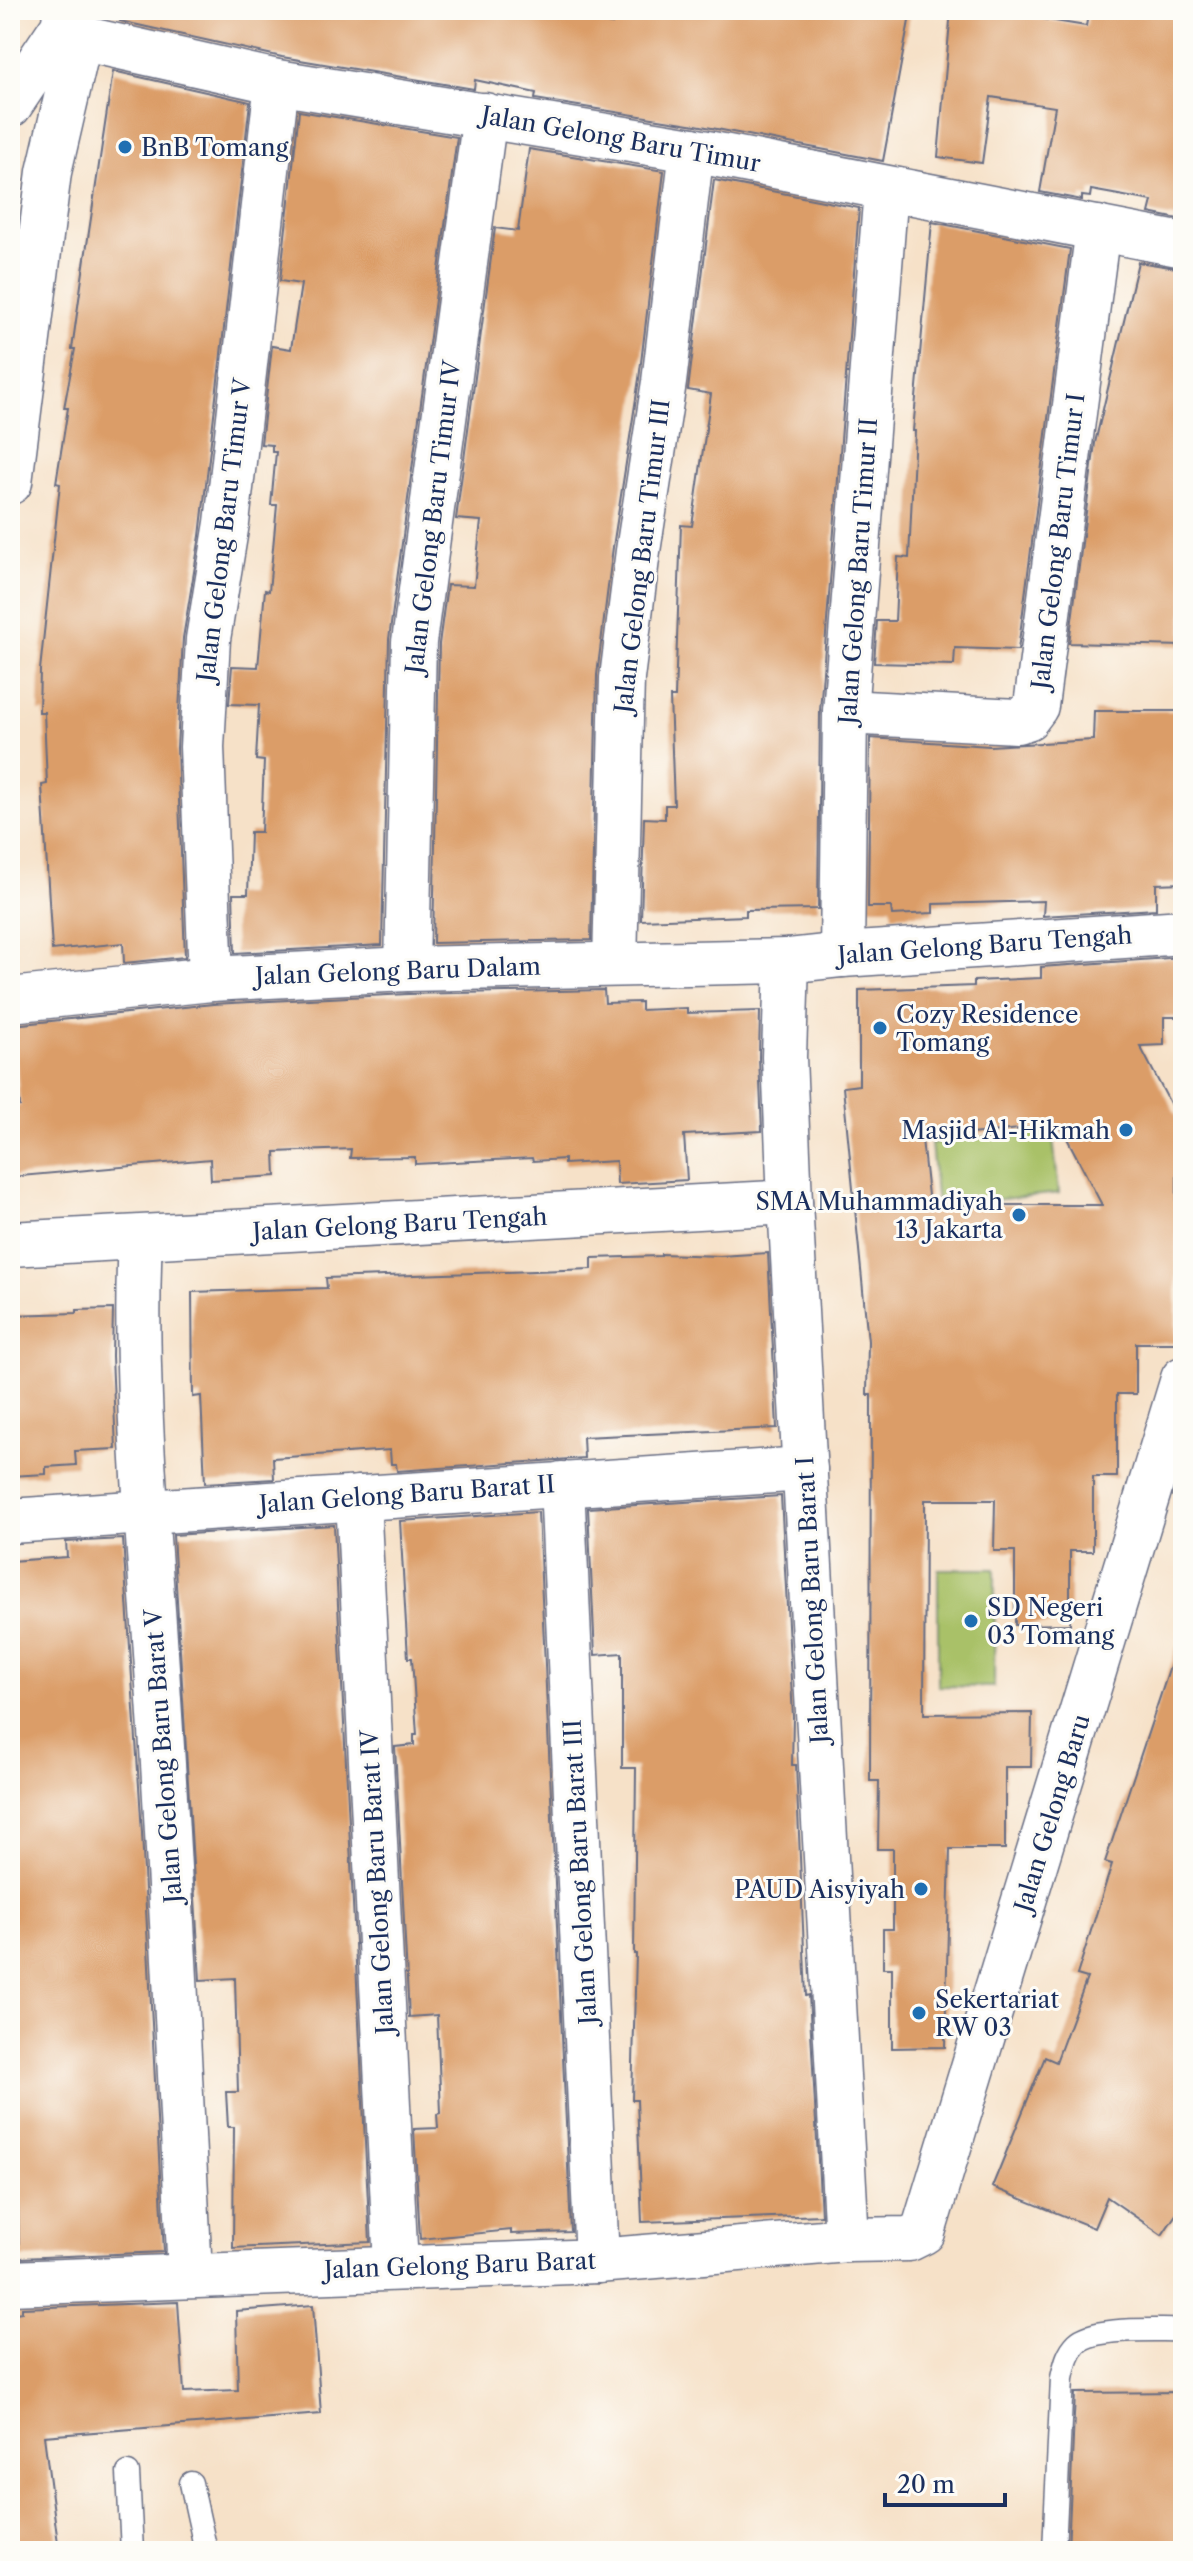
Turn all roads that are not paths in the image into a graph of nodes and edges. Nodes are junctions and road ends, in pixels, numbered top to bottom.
1 (70, 25) edge
2 (277, 82) junction
3 (10, 105) edge
4 (485, 115) junction
5 (692, 150) junction
6 (886, 189) junction
7 (1098, 228) junction
8 (1183, 245) edge
9 (10, 482) edge
10 (845, 712) junction
11 (1183, 932) edge
12 (842, 955) junction
13 (787, 961) junction
14 (615, 964) junction
15 (407, 969) junction
16 (211, 979) junction
17 (10, 1000) edge
18 (790, 1202) junction
19 (140, 1238) junction
20 (10, 1244) edge
21 (1183, 1379) edge
22 (805, 1469) junction
23 (562, 1484) junction
24 (358, 1498) junction
25 (147, 1510) junction
26 (10, 1521) edge
27 (909, 2239) joint
28 (847, 2240) junction
29 (597, 2261) junction
30 (396, 2267) junction
31 (190, 2274) junction
32 (10, 2283) edge
33 (1183, 2330) edge
34 (128, 2473) dead end
35 (191, 2483) dead end
36 (132, 2551) edge
37 (206, 2551) edge
38 (1054, 2551) edge

1 - 2 street, Jalan Gelong Baru Timur
1 - 3 street
1 - 9 street
2 - 4 street, Jalan Gelong Baru Timur
2 - 16 street, Jalan Gelong Baru Timur V
4 - 5 street, Jalan Gelong Baru Timur
4 - 15 street, Jalan Gelong Baru Timur IV
5 - 6 street, Jalan Gelong Baru Timur
5 - 14 street, Jalan Gelong Baru Timur III
6 - 7 street, Jalan Gelong Baru Timur
6 - 10 street, Jalan Gelong Baru Timur II
7 - 8 street, Jalan Gelong Baru Timur
7 - 10 street, Jalan Gelong Baru Timur I
10 - 12 street, Jalan Gelong Baru Timur II
11 - 12 street, Jalan Gelong Baru Tengah
12 - 13 street, Jalan Gelong Baru Tengah
13 - 14 street, Jalan Gelong Baru Dalam
13 - 18 street, Jalan Gelong Baru Barat I
14 - 15 street, Jalan Gelong Baru Dalam
15 - 16 street, Jalan Gelong Baru Dalam
16 - 17 street, Jalan Gelong Baru Dalam
18 - 19 street, Jalan Gelong Baru Tengah
18 - 22 street, Jalan Gelong Baru Barat I
19 - 20 street, Jalan Gelong Baru Tengah
19 - 25 street, Jalan Gelong Baru Barat V
21 - 27 street, Jalan Gelong Baru
22 - 23 street, Jalan Gelong Baru Barat II
22 - 28 street, Jalan Gelong Baru Barat I
23 - 24 street, Jalan Gelong Baru Barat II
23 - 29 street, Jalan Gelong Baru Barat III
24 - 25 street, Jalan Gelong Baru Barat II
24 - 30 street, Jalan Gelong Baru Barat IV
25 - 26 street, Jalan Gelong Baru Barat II
25 - 31 street, Jalan Gelong Baru Barat V
27 - 28 street, Jalan Gelong Baru Barat
28 - 29 street, Jalan Gelong Baru Barat
29 - 30 street, Jalan Gelong Baru Barat
30 - 31 street, Jalan Gelong Baru Barat
31 - 32 street, Jalan Gelong Baru Barat
33 - 38 lane
34 - 36 lane
35 - 37 lane

